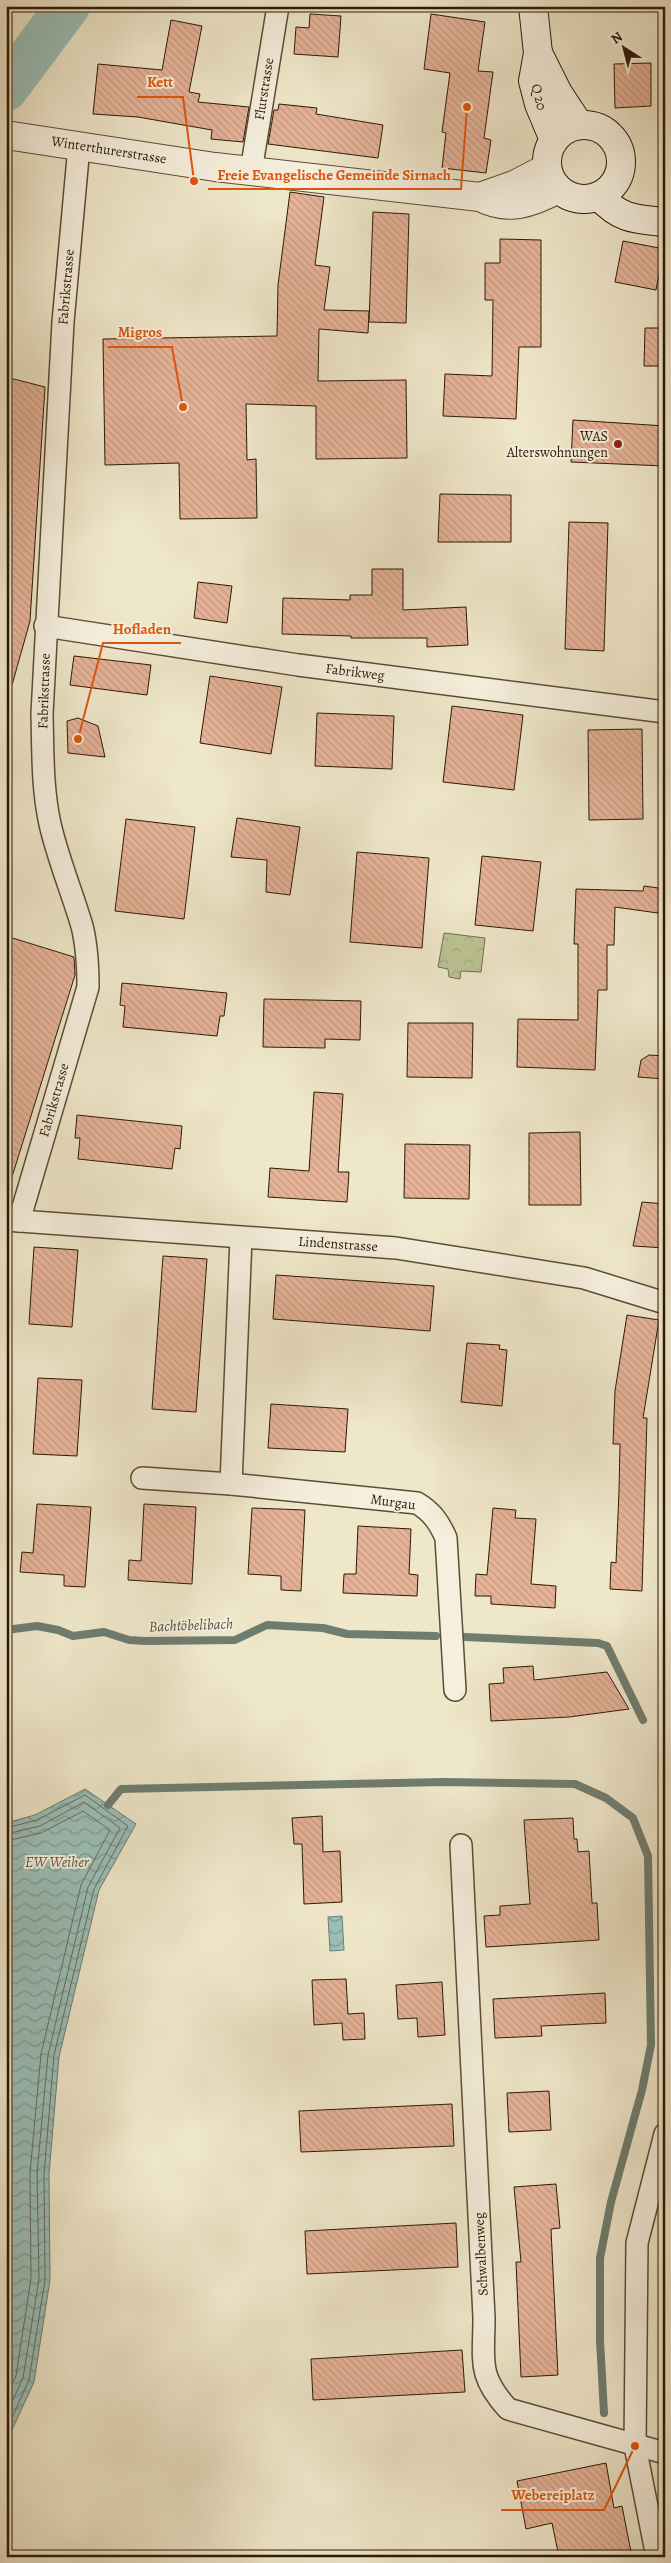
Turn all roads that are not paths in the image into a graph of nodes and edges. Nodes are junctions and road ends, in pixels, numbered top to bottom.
1 (278, 6) edge
2 (534, 6) edge
3 (538, 53) junction
4 (579, 125) junction
5 (12, 135) edge
6 (554, 140) junction
7 (79, 146) junction
8 (250, 171) junction
9 (553, 179) junction
10 (608, 188) junction
11 (664, 222) edge
12 (45, 626) junction
13 (665, 712) edge
14 (12, 1221) edge
15 (241, 1238) junction
16 (665, 1303) edge
17 (142, 1478) dead end
18 (231, 1484) junction
19 (454, 1690) dead end
20 (461, 1845) dead end
21 (665, 2134) edge
22 (635, 2446) junction
23 (665, 2453) edge
24 (657, 2557) edge

1 - 8 street, Flurstrasse
2 - 3 street, Q 20
3 - 4 street, Q 20
3 - 6 street, Q 20
4 - 6 street
4 - 10 street
5 - 7 street, Winterthurerstrasse
6 - 9 street
7 - 8 street, Winterthurerstrasse
7 - 12 street, Fabrikstrasse
8 - 9 street, Winterthurerstrasse
9 - 10 street
10 - 11 street
12 - 13 street, Fabrikweg
12 - 14 street, Fabrikstrasse
14 - 15 street, Lindenstrasse
15 - 16 street, Lindenstrasse
15 - 18 street
17 - 18 street, Murgau
18 - 19 street, Murgau
20 - 22 street, Schwalbenweg
21 - 22 street
22 - 23 street, Schwalbenweg
22 - 24 street

